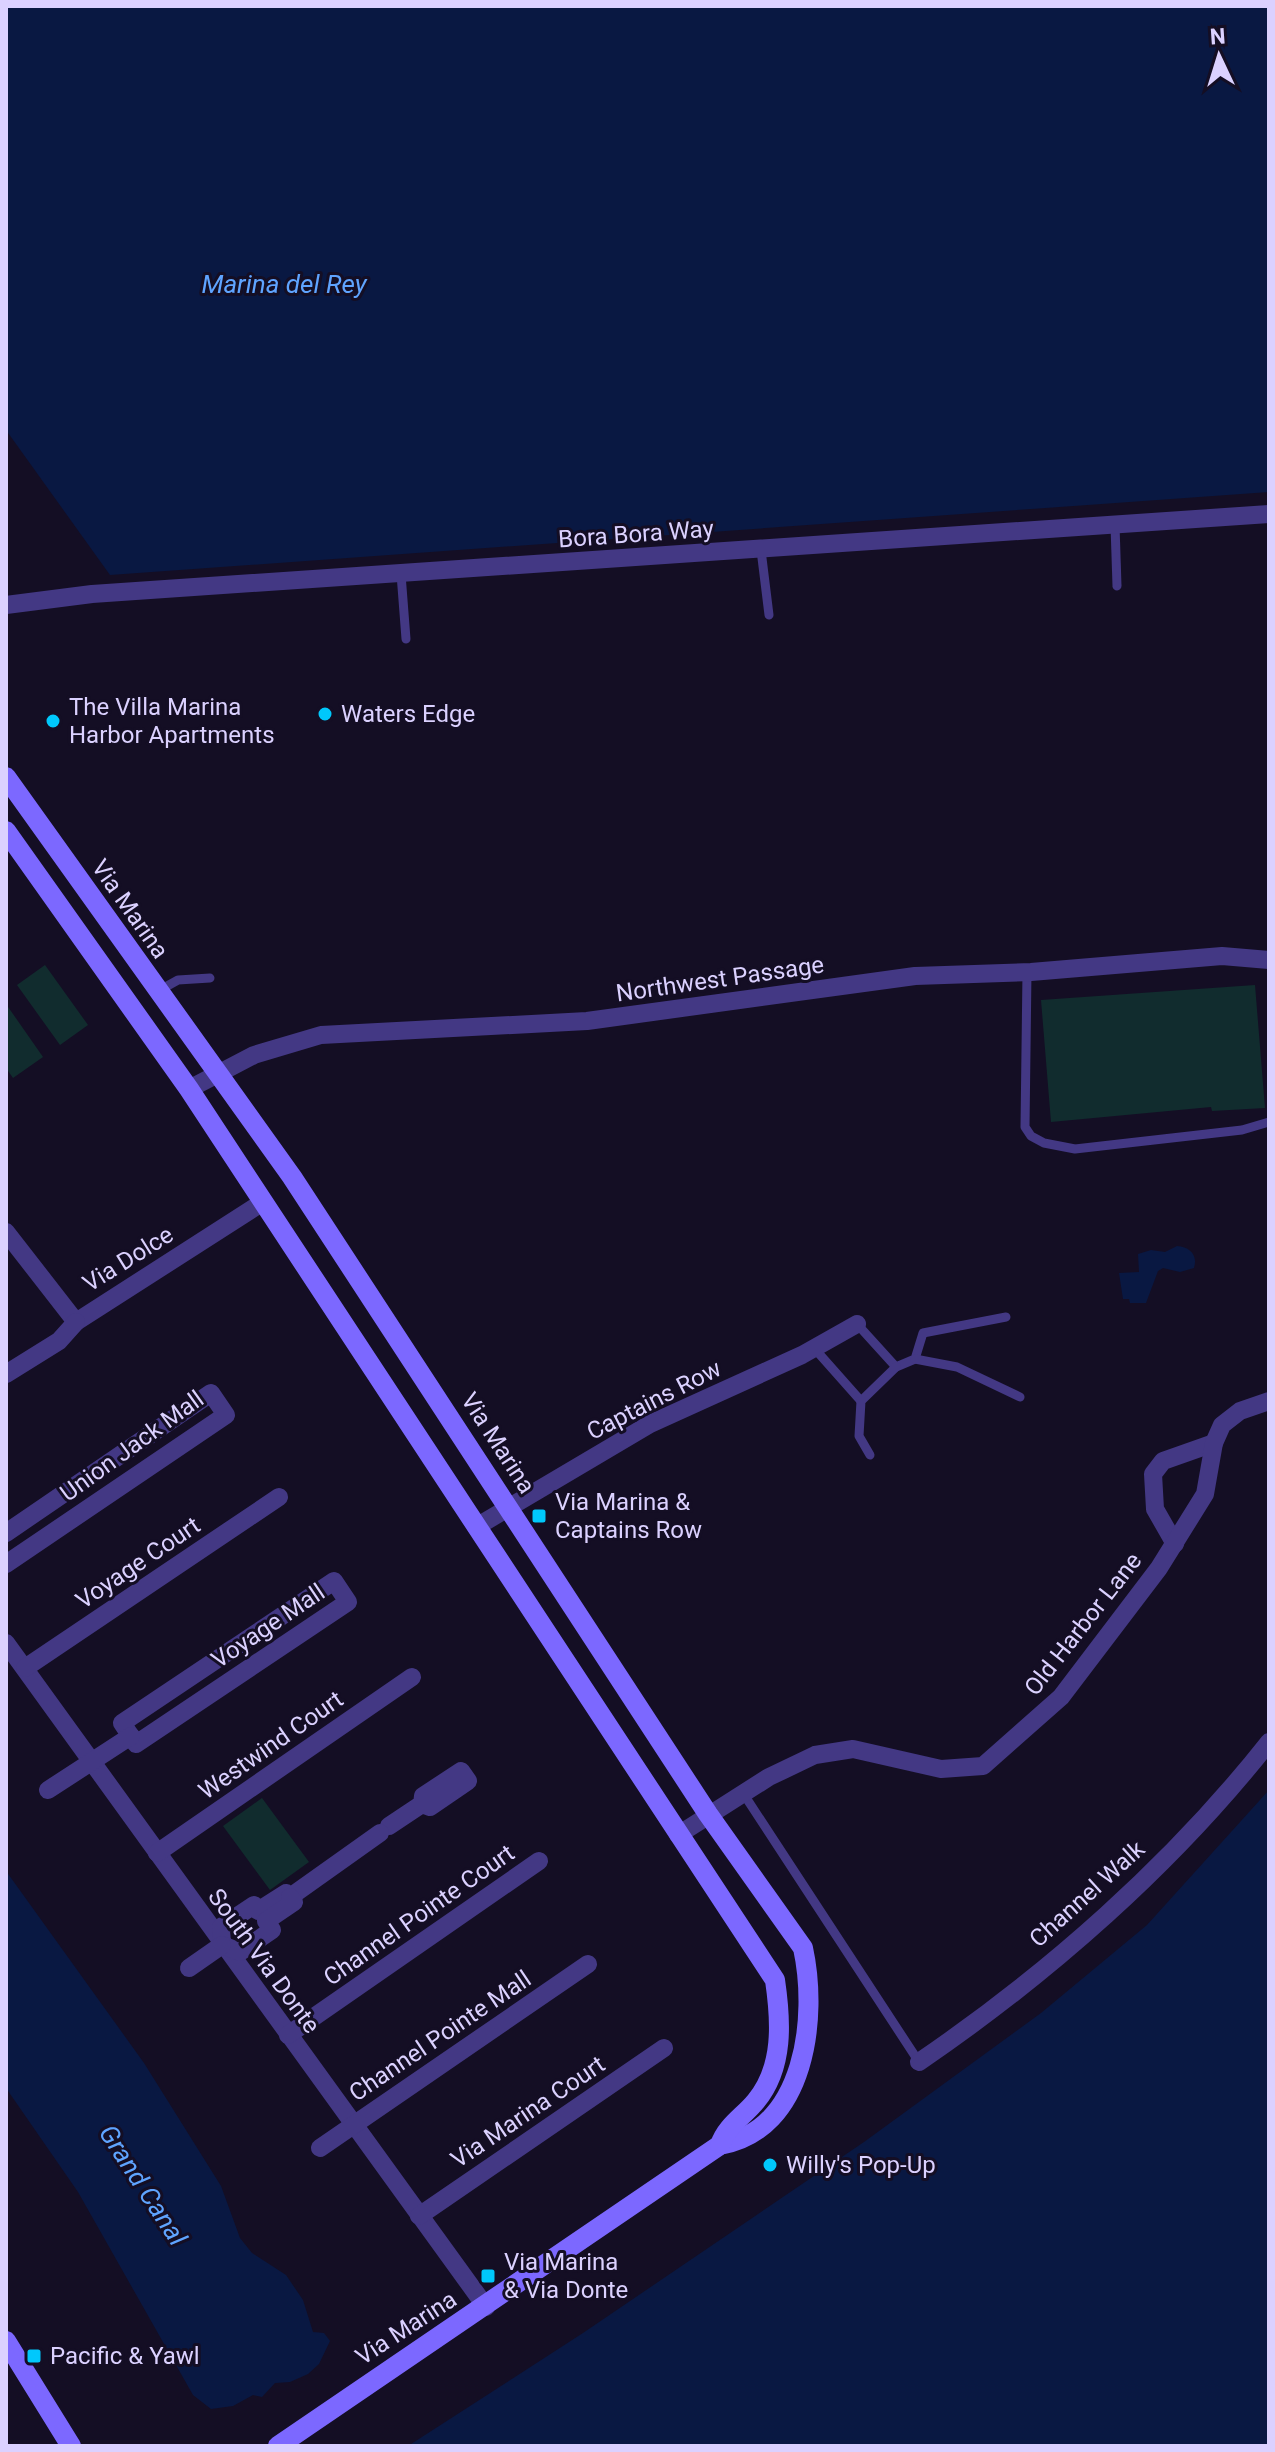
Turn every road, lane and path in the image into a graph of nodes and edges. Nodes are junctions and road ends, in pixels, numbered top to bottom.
1 (1269, 514) edge
2 (1115, 525) junction
3 (761, 550) junction
4 (401, 574) junction
5 (1117, 586) dead end
6 (6, 605) edge
7 (769, 615) dead end
8 (406, 639) dead end
9 (6, 777) edge
10 (6, 831) edge
11 (1269, 960) edge
12 (1027, 972) junction
13 (210, 978) dead end
14 (157, 992) junction
15 (216, 1075) junction
16 (189, 1089) junction
17 (1269, 1122) edge
18 (263, 1202) junction
19 (9, 1241) edge
20 (1006, 1317) dead end
21 (76, 1322) junction
22 (857, 1324) joint
23 (814, 1348) junction
24 (915, 1359) junction
25 (896, 1367) junction
26 (6, 1374) edge
27 (1020, 1397) dead end
28 (861, 1401) junction
29 (1269, 1401) edge
30 (1214, 1443) junction
31 (870, 1455) dead end
32 (279, 1497) dead end
33 (509, 1507) junction
34 (476, 1527) junction
35 (6, 1533) edge
36 (1175, 1544) junction
37 (6, 1564) edge
38 (6, 1643) edge
39 (25, 1668) junction
40 (412, 1677) dead end
41 (131, 1736) junction
42 (1269, 1742) edge
43 (92, 1762) junction
44 (48, 1790) dead end
45 (743, 1793) junction
46 (422, 1804) dead end
47 (708, 1814) junction
48 (678, 1835) junction
49 (157, 1853) junction
50 (539, 1861) dead end
51 (290, 1897) junction
52 (222, 1945) junction
53 (588, 1964) dead end
54 (189, 1968) dead end
55 (288, 2035) junction
56 (664, 2048) dead end
57 (919, 2062) joint
58 (352, 2126) junction
59 (720, 2145) junction
60 (320, 2148) dead end
61 (419, 2216) junction
62 (486, 2307) junction
63 (6, 2341) edge
64 (71, 2446) edge
65 (278, 2446) edge

1 - 2 street, Bora Bora Way
2 - 3 street, Bora Bora Way
2 - 5 lane
3 - 4 street, Bora Bora Way
3 - 7 lane
4 - 6 street, Bora Bora Way
4 - 8 lane
9 - 14 street, Via Marina
10 - 16 street, Via Marina
11 - 12 street, Northwest Passage
12 - 15 street, Northwest Passage
12 - 17 lane
13 - 14 lane
14 - 15 street, Via Marina
15 - 16 street, Northwest Passage
15 - 33 street, Via Marina
16 - 18 street, Via Marina
18 - 21 street, Via Dolce
18 - 34 street, Via Marina
19 - 21 street, Via Dolce
20 - 24 lane
21 - 26 street
22 - 23 street, Captains Row
22 - 25 lane
23 - 28 lane
23 - 33 street, Captains Row
24 - 25 lane
24 - 27 lane
25 - 28 lane
28 - 31 lane
29 - 30 street, Old Harbor Lane
30 - 36 street, Old Harbor Lane
30 - 36 street, Old Harbor Lane
32 - 39 street, Voyage Court
33 - 34 street, Captains Row
33 - 47 street, Via Marina
34 - 48 street, Via Marina
35 - 37 street, Union Jack Mall
36 - 45 street, Old Harbor Lane
38 - 39 street, South Via Donte
39 - 43 street, South Via Donte
40 - 49 street, Westwind Court
41 - 41 street, Voyage Mall
41 - 43 street, Voyage Mall
42 - 57 street, Channel Walk
43 - 44 street, Voyage Mall
43 - 49 street, South Via Donte
45 - 47 street, Old Harbor Lane
45 - 57 lane
46 - 51 street
47 - 48 street, Old Harbor Lane
47 - 59 street, Via Marina
48 - 59 street, Via Marina
49 - 52 street, South Via Donte
50 - 55 street, Channel Pointe Court
51 - 52 street
51 - 52 street
52 - 54 street
52 - 55 street, South Via Donte
53 - 58 street, Channel Pointe Mall
55 - 58 street, South Via Donte
56 - 61 street, Via Marina Court
58 - 60 street, Channel Pointe Mall
58 - 61 street, South Via Donte
59 - 62 street, Via Marina
61 - 62 street, South Via Donte
62 - 65 street, Via Marina
63 - 64 street

